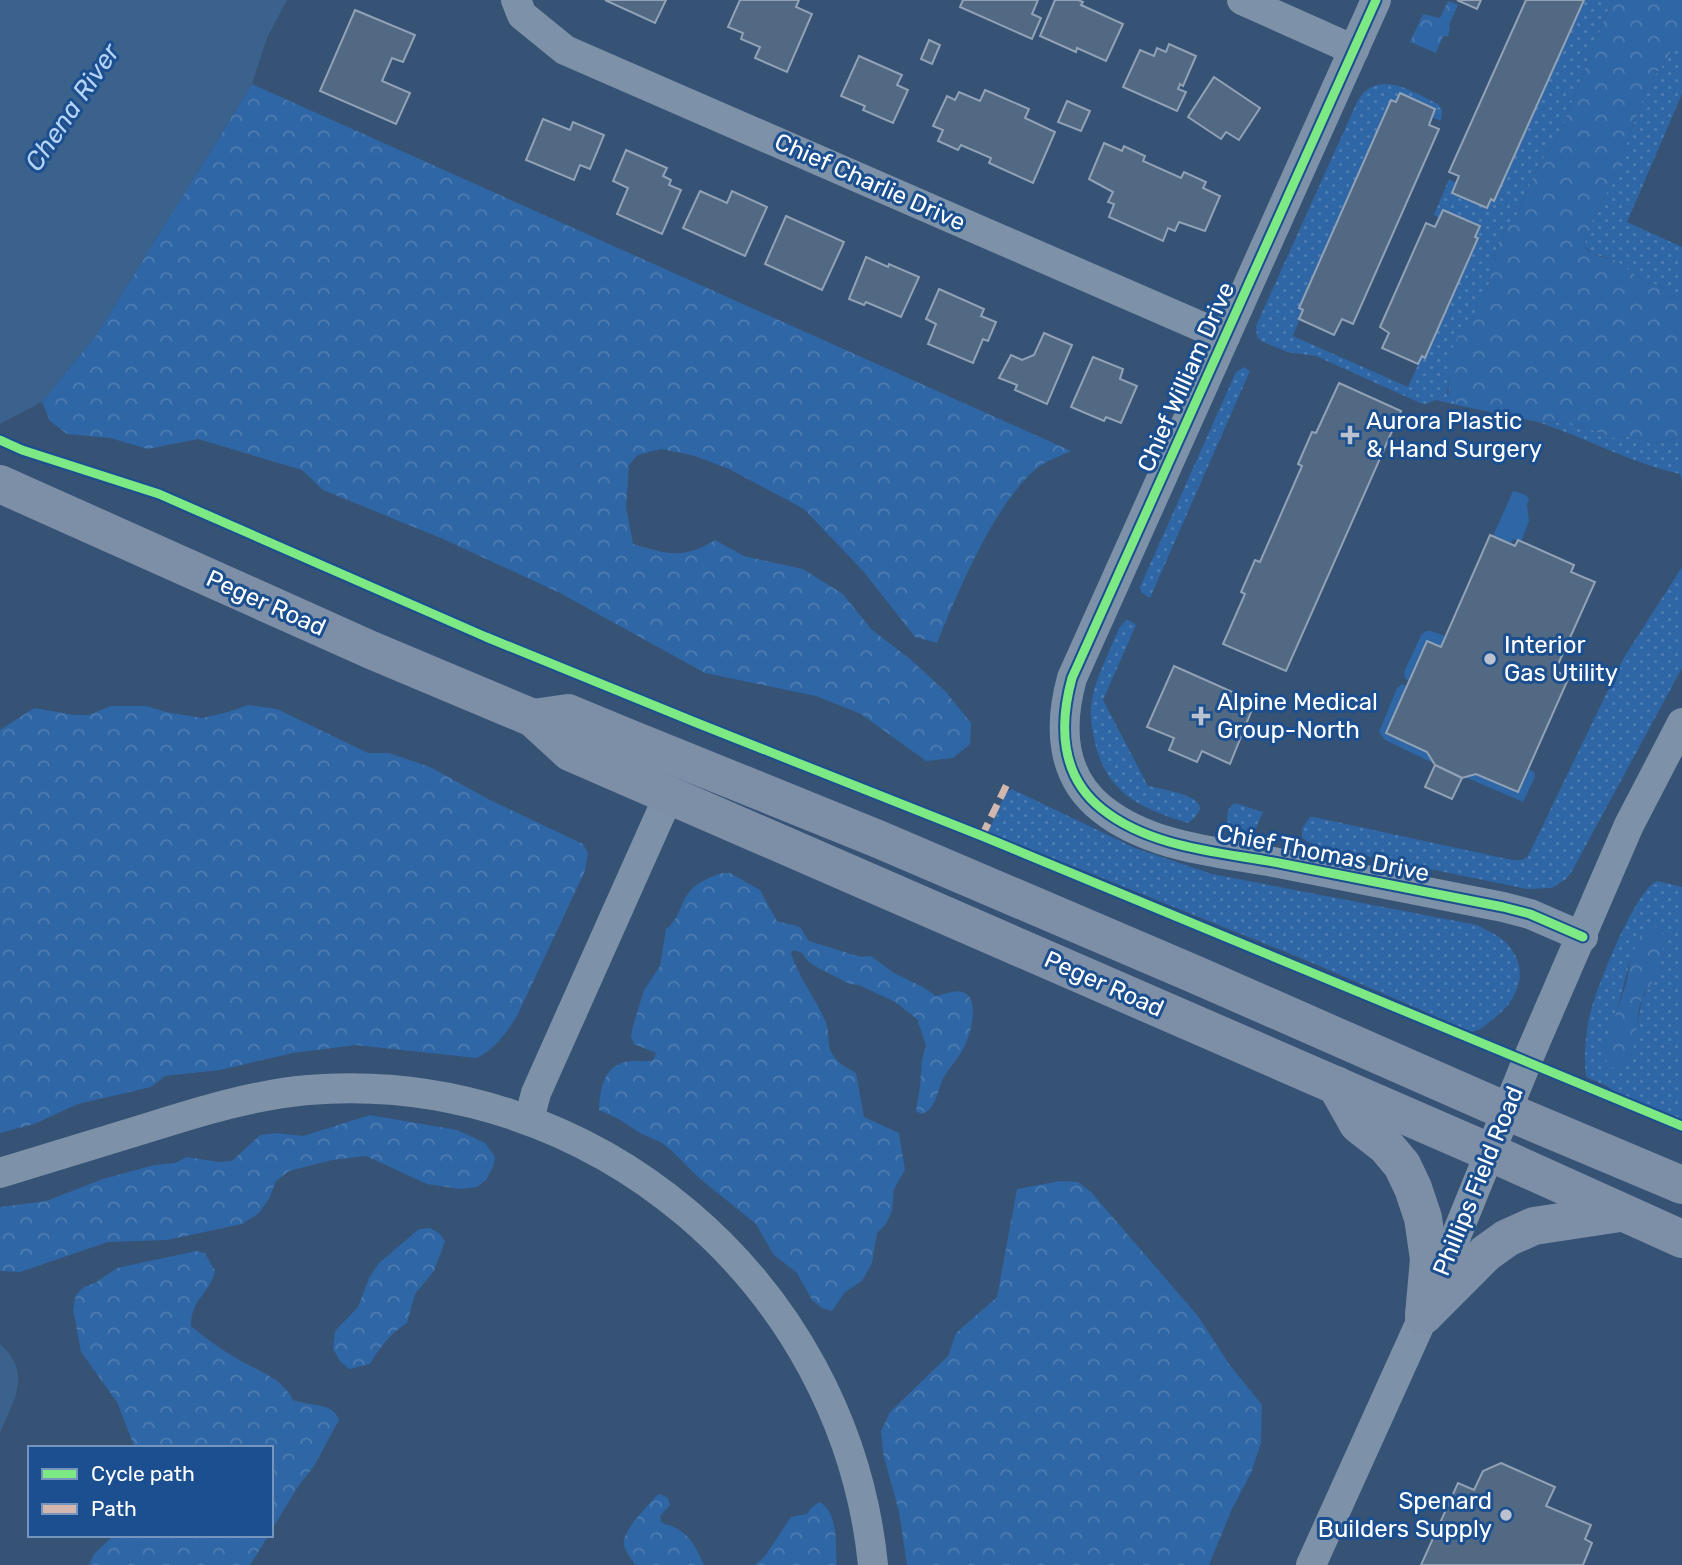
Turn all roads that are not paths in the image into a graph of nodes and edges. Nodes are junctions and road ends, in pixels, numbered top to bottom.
1 (1242, 0) edge
2 (1376, 0) edge
3 (519, 7) edge
4 (1353, 50) junction
5 (1225, 337) junction
6 (0, 485) edge
7 (533, 718) junction
8 (1682, 723) edge
9 (1075, 775) joint
10 (669, 795) junction
11 (1583, 937) junction
12 (1336, 1085) junction
13 (1506, 1111) junction
14 (529, 1120) junction
15 (1489, 1152) junction
16 (0, 1173) edge
17 (1682, 1185) edge
18 (1620, 1213) junction
19 (1682, 1239) edge
20 (1423, 1315) junction
21 (873, 1565) edge
22 (1311, 1565) edge

1 - 4 street
2 - 4 street, Chief William Drive
3 - 5 street, Chief Charlie Drive
4 - 5 street, Chief William Drive
5 - 9 street, Chief William Drive
6 - 7 main road, Peger Road
7 - 10 main road, Peger Road
7 - 13 main road, Peger Road
8 - 11 street, Phillips Field Road
9 - 11 street, Chief Thomas Drive
10 - 12 main road, Peger Road
10 - 14 street
11 - 13 street, Phillips Field Road
12 - 15 main road, Peger Road
12 - 20 main road
13 - 15 street, Phillips Field Road
13 - 17 main road, Peger Road
14 - 16 street
14 - 21 street
15 - 18 main road, Peger Road
15 - 20 street, Phillips Field Road
18 - 19 main road, Peger Road
18 - 20 main road
20 - 22 street, Phillips Field Road

